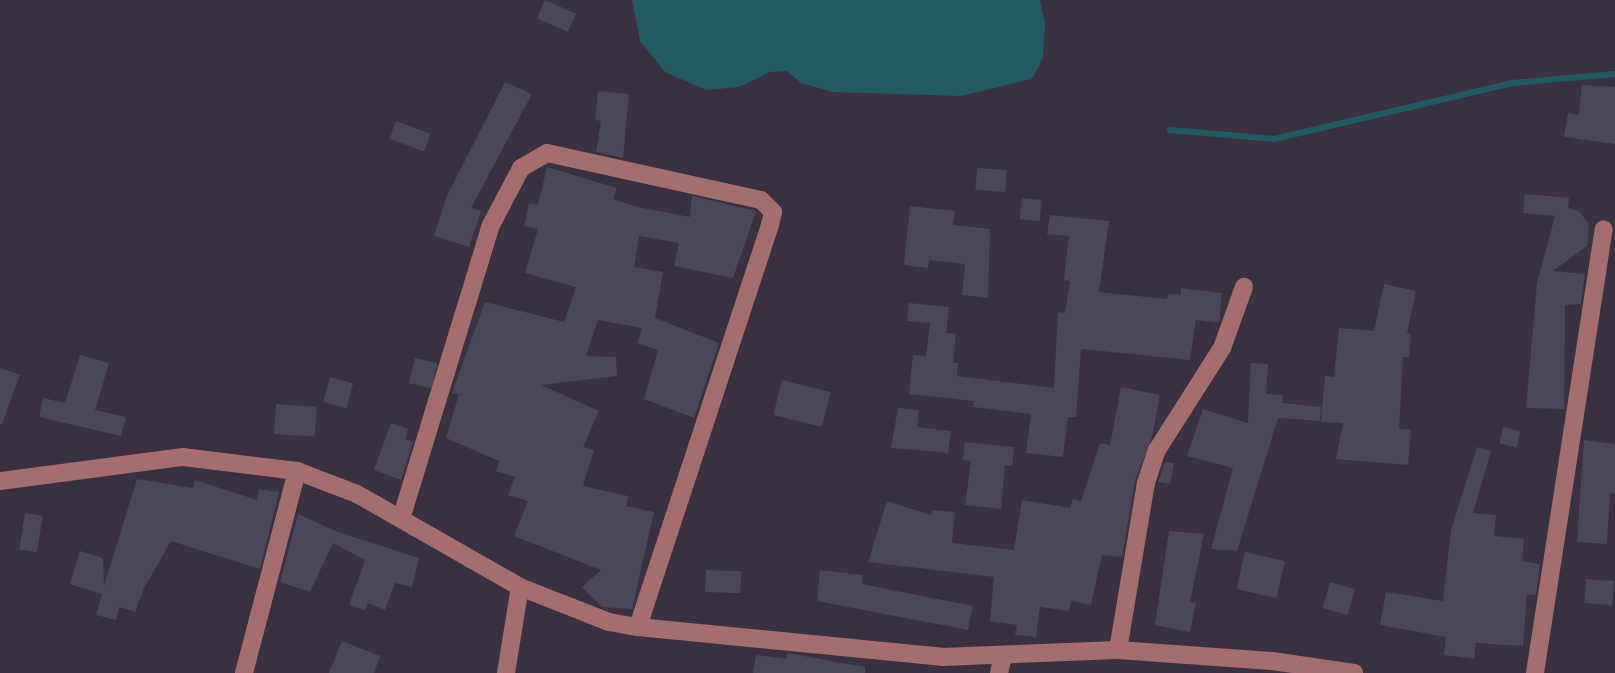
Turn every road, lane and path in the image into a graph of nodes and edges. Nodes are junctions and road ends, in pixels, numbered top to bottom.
1 (1604, 229) dead end
2 (1244, 288) dead end
3 (297, 471) junction
4 (0, 481) edge
5 (401, 519) junction
6 (520, 587) junction
7 (638, 627) junction
8 (1118, 650) junction
9 (1001, 664) edge
10 (244, 673) edge
11 (506, 673) edge
12 (1354, 673) edge
13 (1535, 673) edge

1 - 13 street
2 - 8 street
3 - 4 street
3 - 5 street
3 - 10 street
5 - 6 street
5 - 7 street
6 - 7 street
6 - 11 street
7 - 9 street
8 - 9 street
8 - 12 street

